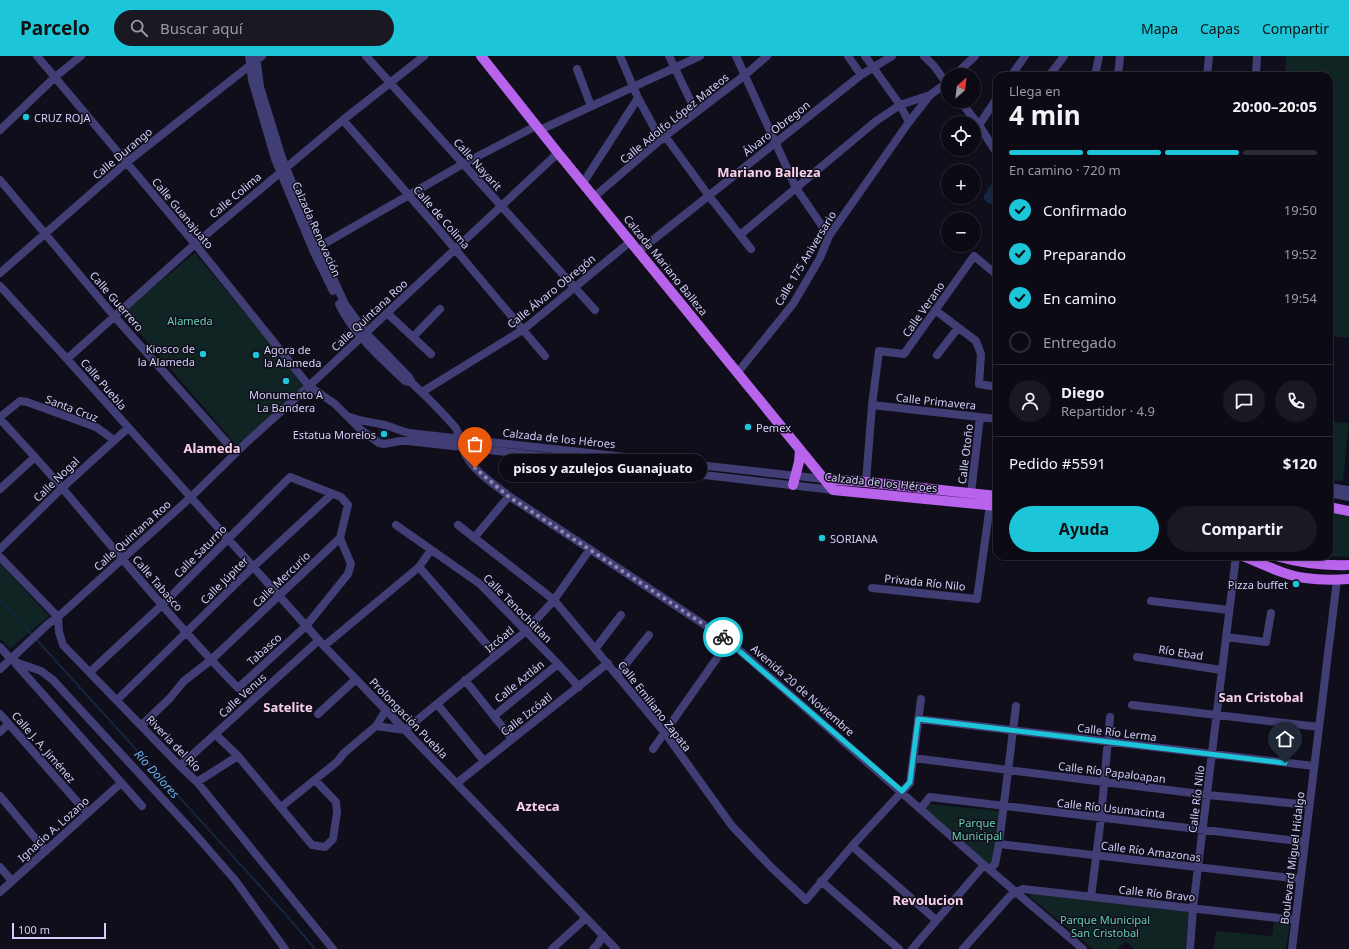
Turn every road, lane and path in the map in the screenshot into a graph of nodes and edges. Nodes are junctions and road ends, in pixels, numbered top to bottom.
1 (36, 56) edge
2 (81, 56) edge
3 (366, 56) edge
4 (424, 56) edge
5 (480, 56) edge
6 (620, 56) edge
7 (669, 56) edge
8 (700, 56) edge
9 (736, 56) edge
10 (767, 56) edge
11 (848, 56) edge
12 (865, 56) edge
13 (892, 56) edge
14 (924, 56) edge
15 (975, 56) edge
16 (1064, 56) edge
17 (1099, 56) edge
18 (1120, 56) edge
19 (1209, 56) edge
20 (1257, 56) edge
21 (1022, 57) edge
22 (254, 59) edge
23 (674, 67) junction
24 (874, 68) junction
25 (962, 68) edge
26 (577, 69) dead end
27 (1013, 72) edge
28 (1052, 72) edge
29 (1097, 72) edge
30 (1118, 72) edge
31 (1207, 72) edge
32 (1256, 72) edge
33 (745, 75) junction
34 (861, 75) junction
35 (941, 75) edge
36 (54, 77) junction
37 (390, 83) junction
38 (633, 87) junction
39 (941, 88) edge
40 (930, 95) junction
41 (638, 98) junction
42 (993, 104) edge
43 (900, 105) junction
44 (592, 106) junction
45 (966, 108) edge
46 (696, 112) junction
47 (972, 116) edge
48 (343, 120) junction
49 (910, 122) junction
50 (981, 122) edge
51 (538, 128) junction
52 (981, 128) edge
53 (0, 130) edge
54 (663, 138) junction
55 (776, 142) junction
56 (993, 147) edge
57 (558, 153) junction
58 (127, 162) junction
59 (463, 164) junction
60 (283, 170) junction
61 (0, 180) edge
62 (583, 183) junction
63 (796, 188) junction
64 (409, 195) junction
65 (709, 196) junction
66 (594, 197) junction
67 (501, 206) junction
68 (44, 234) junction
69 (740, 235) junction
70 (829, 236) junction
71 (631, 241) junction
72 (194, 244) junction
73 (316, 249) junction
74 (751, 249) dead end
75 (455, 250) junction
76 (639, 251) junction
77 (993, 272) edge
78 (0, 273) edge
79 (0, 286) edge
80 (574, 287) junction
81 (440, 309) dead end
82 (595, 310) dead end
83 (935, 310) junction
84 (387, 313) junction
85 (114, 316) junction
86 (958, 328) junction
87 (524, 329) junction
88 (364, 335) junction
89 (413, 337) junction
90 (431, 354) dead end
91 (937, 355) dead end
92 (545, 356) dead end
93 (67, 359) junction
94 (738, 372) junction
95 (309, 386) junction
96 (993, 386) edge
97 (422, 392) junction
98 (872, 405) junction
99 (349, 417) junction
100 (980, 417) junction
101 (0, 418) edge
102 (993, 419) edge
103 (381, 424) junction
104 (128, 428) junction
105 (391, 428) junction
106 (114, 440) junction
107 (374, 440) junction
108 (461, 443) junction
109 (387, 444) junction
110 (800, 450) junction
111 (236, 453) junction
112 (35, 457) junction
113 (824, 480) junction
114 (794, 481) junction
115 (866, 482) junction
116 (62, 488) junction
117 (1333, 488) edge
118 (0, 489) edge
119 (833, 490) junction
120 (1349, 490) edge
121 (971, 493) junction
122 (332, 494) junction
123 (1333, 494) edge
124 (508, 496) junction
125 (993, 496) edge
126 (191, 497) junction
127 (1349, 497) edge
128 (993, 505) edge
129 (1333, 509) edge
130 (993, 511) edge
131 (1349, 511) edge
132 (396, 525) dead end
133 (458, 525) dead end
134 (228, 538) junction
135 (340, 538) junction
136 (474, 538) junction
137 (0, 549) edge
138 (590, 549) junction
139 (431, 550) junction
140 (0, 556) edge
141 (122, 559) junction
142 (1235, 560) edge
143 (1253, 560) edge
144 (1294, 560) edge
145 (1349, 565) edge
146 (252, 567) junction
147 (419, 567) junction
148 (1349, 579) edge
149 (1337, 580) junction
150 (872, 588) dead end
151 (279, 596) junction
152 (554, 600) junction
153 (1151, 601) dead end
154 (162, 604) junction
155 (1229, 610) junction
156 (1271, 613) dead end
157 (621, 615) dead end
158 (58, 617) junction
159 (306, 626) junction
160 (526, 630) junction
161 (187, 633) junction
162 (648, 635) dead end
163 (1226, 637) junction
164 (729, 641) junction
165 (321, 643) junction
166 (0, 647) edge
167 (596, 648) junction
168 (496, 655) junction
169 (1137, 657) dead end
170 (12, 659) junction
171 (211, 660) junction
172 (608, 663) junction
173 (558, 664) junction
174 (0, 669) edge
175 (1221, 670) junction
176 (90, 672) junction
177 (617, 675) junction
178 (356, 679) junction
179 (465, 680) junction
180 (579, 687) junction
181 (238, 688) joint
182 (921, 699) dead end
183 (117, 700) junction
184 (437, 704) junction
185 (1016, 706) dead end
186 (1132, 706) dead end
187 (386, 710) junction
188 (0, 714) edge
189 (318, 714) dead end
190 (494, 716) junction
191 (1216, 716) junction
192 (1110, 717) dead end
193 (918, 719) junction
194 (8, 724) junction
195 (141, 726) junction
196 (376, 726) junction
197 (1319, 727) junction
198 (405, 730) junction
199 (1013, 730) junction
200 (0, 732) edge
201 (665, 733) junction
202 (215, 734) junction
203 (512, 738) junction
204 (1107, 742) junction
205 (653, 749) dead end
206 (1212, 755) junction
207 (238, 756) junction
208 (913, 758) junction
209 (484, 762) junction
210 (180, 766) junction
211 (1314, 766) junction
212 (1008, 770) junction
213 (316, 780) junction
214 (196, 782) junction
215 (1103, 782) junction
216 (121, 783) junction
217 (457, 783) junction
218 (902, 791) junction
219 (1208, 795) junction
220 (0, 796) edge
221 (1309, 805) junction
222 (142, 806) dead end
223 (1004, 806) junction
224 (281, 808) junction
225 (920, 809) junction
226 (87, 813) junction
227 (1101, 818) junction
228 (1203, 829) junction
229 (1305, 842) junction
230 (998, 844) junction
231 (852, 846) junction
232 (46, 851) junction
233 (1096, 856) junction
234 (0, 867) edge
235 (987, 867) junction
236 (1198, 868) junction
237 (1300, 879) junction
238 (821, 881) junction
239 (12, 882) junction
240 (0, 892) edge
241 (1016, 892) junction
242 (1091, 897) junction
243 (1193, 908) junction
244 (586, 918) junction
245 (936, 920) junction
246 (1295, 920) junction
247 (603, 935) junction
248 (285, 949) edge
249 (333, 949) edge
250 (552, 949) edge
251 (593, 949) edge
252 (616, 949) edge
253 (899, 949) edge
254 (912, 949) edge
255 (963, 949) edge
256 (1083, 949) edge
257 (1190, 949) edge
258 (1292, 949) edge

1 - 36 street, Calle Guanajuato
2 - 36 street
3 - 37 street, Calle Nayarit
4 - 37 street, Calle Colima
5 - 51 main road, Calzada Mariano Balleza
6 - 38 street
7 - 23 street
8 - 23 street
9 - 33 street
10 - 33 street, Calle Adolfo López Mateos
11 - 34 street
12 - 24 street
13 - 24 street, Álvaro Obregon
14 - 35 street
15 - 25 street
16 - 28 street
17 - 29 street
18 - 30 street
19 - 31 street
20 - 32 street
21 - 27 street
22 - 58 street, Calle Durango
22 - 60 street, Calzada Renovación
23 - 38 street
23 - 46 street
24 - 34 street, Álvaro Obregon
24 - 43 street
26 - 44 street
33 - 46 street, Calle Adolfo López Mateos
33 - 55 street
34 - 55 street, Álvaro Obregon
36 - 53 street
36 - 58 street, Calle Guanajuato
37 - 48 street, Calle Colima
37 - 59 street, Calle Nayarit
38 - 41 street
38 - 44 street
39 - 40 street
40 - 43 street
40 - 49 street, Calle 175 Aniversario
41 - 54 street
41 - 62 street
42 - 50 street
43 - 49 street
43 - 63 street
44 - 51 street
45 - 47 street
46 - 54 street, Calle Adolfo López Mateos
48 - 60 street, Calle Colima
48 - 64 street, Calle de Colima
49 - 70 street, Calle 175 Aniversario
51 - 57 main road, Calzada Mariano Balleza
51 - 59 street
52 - 56 street
54 - 65 street
54 - 66 street, Calle Adolfo López Mateos
55 - 63 street
55 - 65 street, Álvaro Obregon
57 - 62 main road, Calzada Mariano Balleza
57 - 67 street, Calle Quintana Roo
58 - 68 street, Calle Durango
58 - 72 street, Calle Guanajuato
59 - 64 street
59 - 67 street, Calle Nayarit
60 - 72 street, Calle Colima
60 - 73 street, Calzada Renovación
61 - 68 street, Calle Guerrero
62 - 66 main road, Calzada Mariano Balleza
63 - 69 street
63 - 70 street
64 - 73 street
64 - 75 street, Calle de Colima
65 - 69 street
65 - 76 street, Álvaro Obregon
66 - 71 main road, Calzada Mariano Balleza
67 - 75 street, Calle Quintana Roo
67 - 80 street, Calle Nayarit
68 - 78 street, Calle Durango
68 - 85 street, Calle Guerrero
69 - 74 street
70 - 94 street, Calle 175 Aniversario
71 - 76 main road, Calzada Mariano Balleza
71 - 80 street, Calle Álvaro Obregón
72 - 85 street, Calle Colima
72 - 95 street, Calle Guanajuato
73 - 88 street, Calzada Renovación
75 - 84 street, Calle Quintana Roo
75 - 87 street, Calle de Colima
76 - 94 main road, Calzada Mariano Balleza
77 - 83 street, Calle Verano
79 - 93 street, Calle Puebla
80 - 82 street, Calle Nayarit
80 - 87 street, Calle Álvaro Obregón
81 - 89 street
83 - 86 street
83 - 98 street, Calle Verano
84 - 88 street, Calle Quintana Roo
84 - 89 street
85 - 93 street, Calle Colima
85 - 111 street, Calle Guerrero
86 - 91 street
86 - 96 street
87 - 92 street, Calle de Colima
87 - 97 street, Calle Álvaro Obregón
88 - 95 street, Calle Quintana Roo
88 - 97 street, Calzada Renovación
89 - 90 street
93 - 104 street, Calle Puebla
94 - 110 main road, Calzada Mariano Balleza
95 - 99 street, Calle Guanajuato
95 - 111 street, Calle Quintana Roo
97 - 108 street, Calzada Renovación
98 - 100 street, Calle Primavera
98 - 115 street
99 - 103 street, Calzada de los Héroes
99 - 107 street, Calzada de los Héroes
100 - 102 street, Calle Primavera
100 - 121 street, Calle Otoño
101 - 106 street, Santa Cruz
101 - 112 street, Calle Tabasco
103 - 105 street, Calzada de los Héroes
103 - 107 street
104 - 106 street, Calle Nogal
104 - 126 street, Calle Puebla
105 - 108 street, Calzada de los Héroes
105 - 109 street
106 - 116 street, Calle Nogal
107 - 109 street, Calzada de los Héroes
108 - 109 street, Calzada de los Héroes
108 - 114 street, Calzada de los Héroes
108 - 124 street, Avenida 20 de Noviembre
110 - 113 main road, Calzada Mariano Balleza
110 - 114 main road
111 - 126 street, Calle Quintana Roo
112 - 116 street, Calle Tabasco
112 - 118 street
113 - 114 street, Calzada de los Héroes
113 - 115 main road, Calzada de los Héroes
113 - 119 main road, Calzada Mariano Balleza
114 - 119 street, Calzada de los Héroes
115 - 121 main road, Calzada de los Héroes
116 - 137 street, Calle Nogal
116 - 141 street, Calle Tabasco
117 - 120 street
119 - 128 main road, Calzada de los Héroes
121 - 125 main road, Calzada de los Héroes
122 - 134 street, Calle Saturno
122 - 135 street
122 - 146 street, Calle Júpiter
123 - 127 street
124 - 136 street
124 - 138 street, Avenida 20 de Noviembre
126 - 134 street, Prolongación Puebla
126 - 141 street, Calle Quintana Roo
129 - 131 main road
130 - 150 street, Privada Río Nilo
132 - 139 street, Calle Tenochtitlan
133 - 136 street, Calle Emiliano Zapata
134 - 146 street, Prolongación Puebla
134 - 154 street, Calle Saturno
135 - 151 street, Calle Mercurio
135 - 159 street, Tabasco
136 - 152 street, Calle Emiliano Zapata
138 - 152 street, Izcóatl
138 - 164 street, Avenida 20 de Noviembre
139 - 147 street, Calle Venus
139 - 160 street, Calle Tenochtitlan
140 - 158 street
141 - 154 street, Calle Tabasco
141 - 158 street, Calle Quintana Roo
142 - 155 street, Calle Río Nilo
143 - 149 main road
144 - 145 main road
146 - 151 street, Prolongación Puebla
146 - 161 street, Calle Júpiter
147 - 165 street, Calle Venus
147 - 168 street
148 - 149 main road
149 - 197 street, Boulevard Miguel Hidalgo
151 - 159 street, Prolongación Puebla
151 - 171 street, Calle Mercurio
152 - 160 street, Izcóatl
152 - 167 street, Calle Emiliano Zapata
153 - 155 street
154 - 161 street, Calle Tabasco
154 - 176 street, Calle Saturno
155 - 163 street, Calle Río Nilo
156 - 163 street
157 - 167 street
158 - 170 street, Calle Quintana Roo
158 - 176 street, Riveria del Río
159 - 165 street, Prolongación Puebla
159 - 181 street, Tabasco
160 - 168 street, Izcóatl
160 - 173 street, Calle Tenochtitlan
161 - 171 street, Calle Tabasco
161 - 183 street, Calle Júpiter
162 - 177 street
163 - 175 street, Calle Río Nilo
164 - 201 street
164 - 218 street, Avenida 20 de Noviembre
165 - 178 street, Prolongación Puebla
165 - 202 street, Calle Venus
166 - 170 street
167 - 172 street, Calle Emiliano Zapata
168 - 179 street, Izcóatl
169 - 175 street, Río Ebad
170 - 174 street, Calle Quintana Roo
170 - 216 street
170 - 248 street
171 - 181 street, Calle Tabasco
171 - 195 street, Calle Mercurio
172 - 177 street, Calle Emiliano Zapata
172 - 180 street, Calle Izcóatl
173 - 180 street, Calle Tenochtitlan
173 - 190 street, Calle Aztlán
175 - 191 street, Calle Río Nilo
176 - 183 street, Riveria del Río
177 - 201 street, Calle Emiliano Zapata
178 - 187 street, Prolongación Puebla
178 - 189 street
179 - 184 street, Izcóatl
179 - 190 street
180 - 203 street, Calle Izcóatl
182 - 193 street
183 - 195 street, Riveria del Río
184 - 198 street, Izcóatl
184 - 209 street
185 - 199 street
186 - 191 street
187 - 196 street
187 - 198 street, Prolongación Puebla
188 - 194 street, Calle J. A. Jiménez
190 - 203 street
191 - 197 street
191 - 206 street, Calle Río Nilo
192 - 204 street
193 - 199 street, Calle Río Lerma
193 - 208 street
194 - 200 street
194 - 226 street, Calle J. A. Jiménez
195 - 210 street, Riveria del Río
196 - 198 street
196 - 213 street
197 - 211 street, Boulevard Miguel Hidalgo
198 - 217 street, Prolongación Puebla
199 - 204 street, Calle Río Lerma
199 - 212 street
201 - 205 street
201 - 238 street, Calle Emiliano Zapata
202 - 207 street
202 - 210 street, Calle Venus
203 - 209 street, Calle Izcóatl
204 - 206 street, Calle Río Lerma
204 - 215 street
206 - 211 street, Calle Río Lerma
206 - 219 street, Calle Río Nilo
207 - 214 street
207 - 224 street
208 - 212 street, Calle Río Papaloapan
208 - 218 street
209 - 217 street, Calle Izcóatl
210 - 214 street, Riveria del Río
211 - 221 street, Boulevard Miguel Hidalgo
212 - 215 street, Calle Río Papaloapan
212 - 223 street
213 - 224 street
213 - 224 street
214 - 249 street, Riveria del Río
215 - 219 street, Calle Río Papaloapan
215 - 227 street
216 - 222 street
216 - 226 street, Ignacio A. Lozano
217 - 244 street, Prolongación Puebla
218 - 225 street, Avenida 20 de Noviembre
218 - 231 street
219 - 221 street, Calle Río Papaloapan
219 - 228 street, Calle Río Nilo
220 - 232 street
221 - 229 street, Boulevard Miguel Hidalgo
223 - 225 street, Calle Río Usumacinta
223 - 227 street, Calle Río Usumacinta
223 - 230 street
225 - 235 street, Avenida 20 de Noviembre
226 - 232 street, Ignacio A. Lozano
227 - 228 street, Calle Río Usumacinta
227 - 233 street
228 - 229 street, Calle Río Usumacinta
228 - 236 street, Calle Río Nilo
229 - 237 street, Boulevard Miguel Hidalgo
230 - 233 street, Calle Río Amazonas
230 - 235 street
231 - 238 street
231 - 245 street
232 - 239 street, Ignacio A. Lozano
233 - 236 street, Calle Río Amazonas
233 - 242 street
234 - 239 street
235 - 241 street, Avenida 20 de Noviembre
235 - 245 street
236 - 237 street, Calle Río Amazonas
236 - 243 street, Calle Río Nilo
237 - 246 street, Boulevard Miguel Hidalgo
238 - 253 street
239 - 240 street, Ignacio A. Lozano
241 - 242 street, Calle Río Bravo
241 - 255 street
241 - 256 street, Avenida 20 de Noviembre
242 - 243 street, Calle Río Bravo
243 - 246 street, Calle Río Bravo
243 - 257 street, Calle Río Nilo
244 - 247 street, Prolongación Puebla
244 - 250 street
245 - 254 street
246 - 258 street, Boulevard Miguel Hidalgo
247 - 251 street
247 - 252 street, Prolongación Puebla

